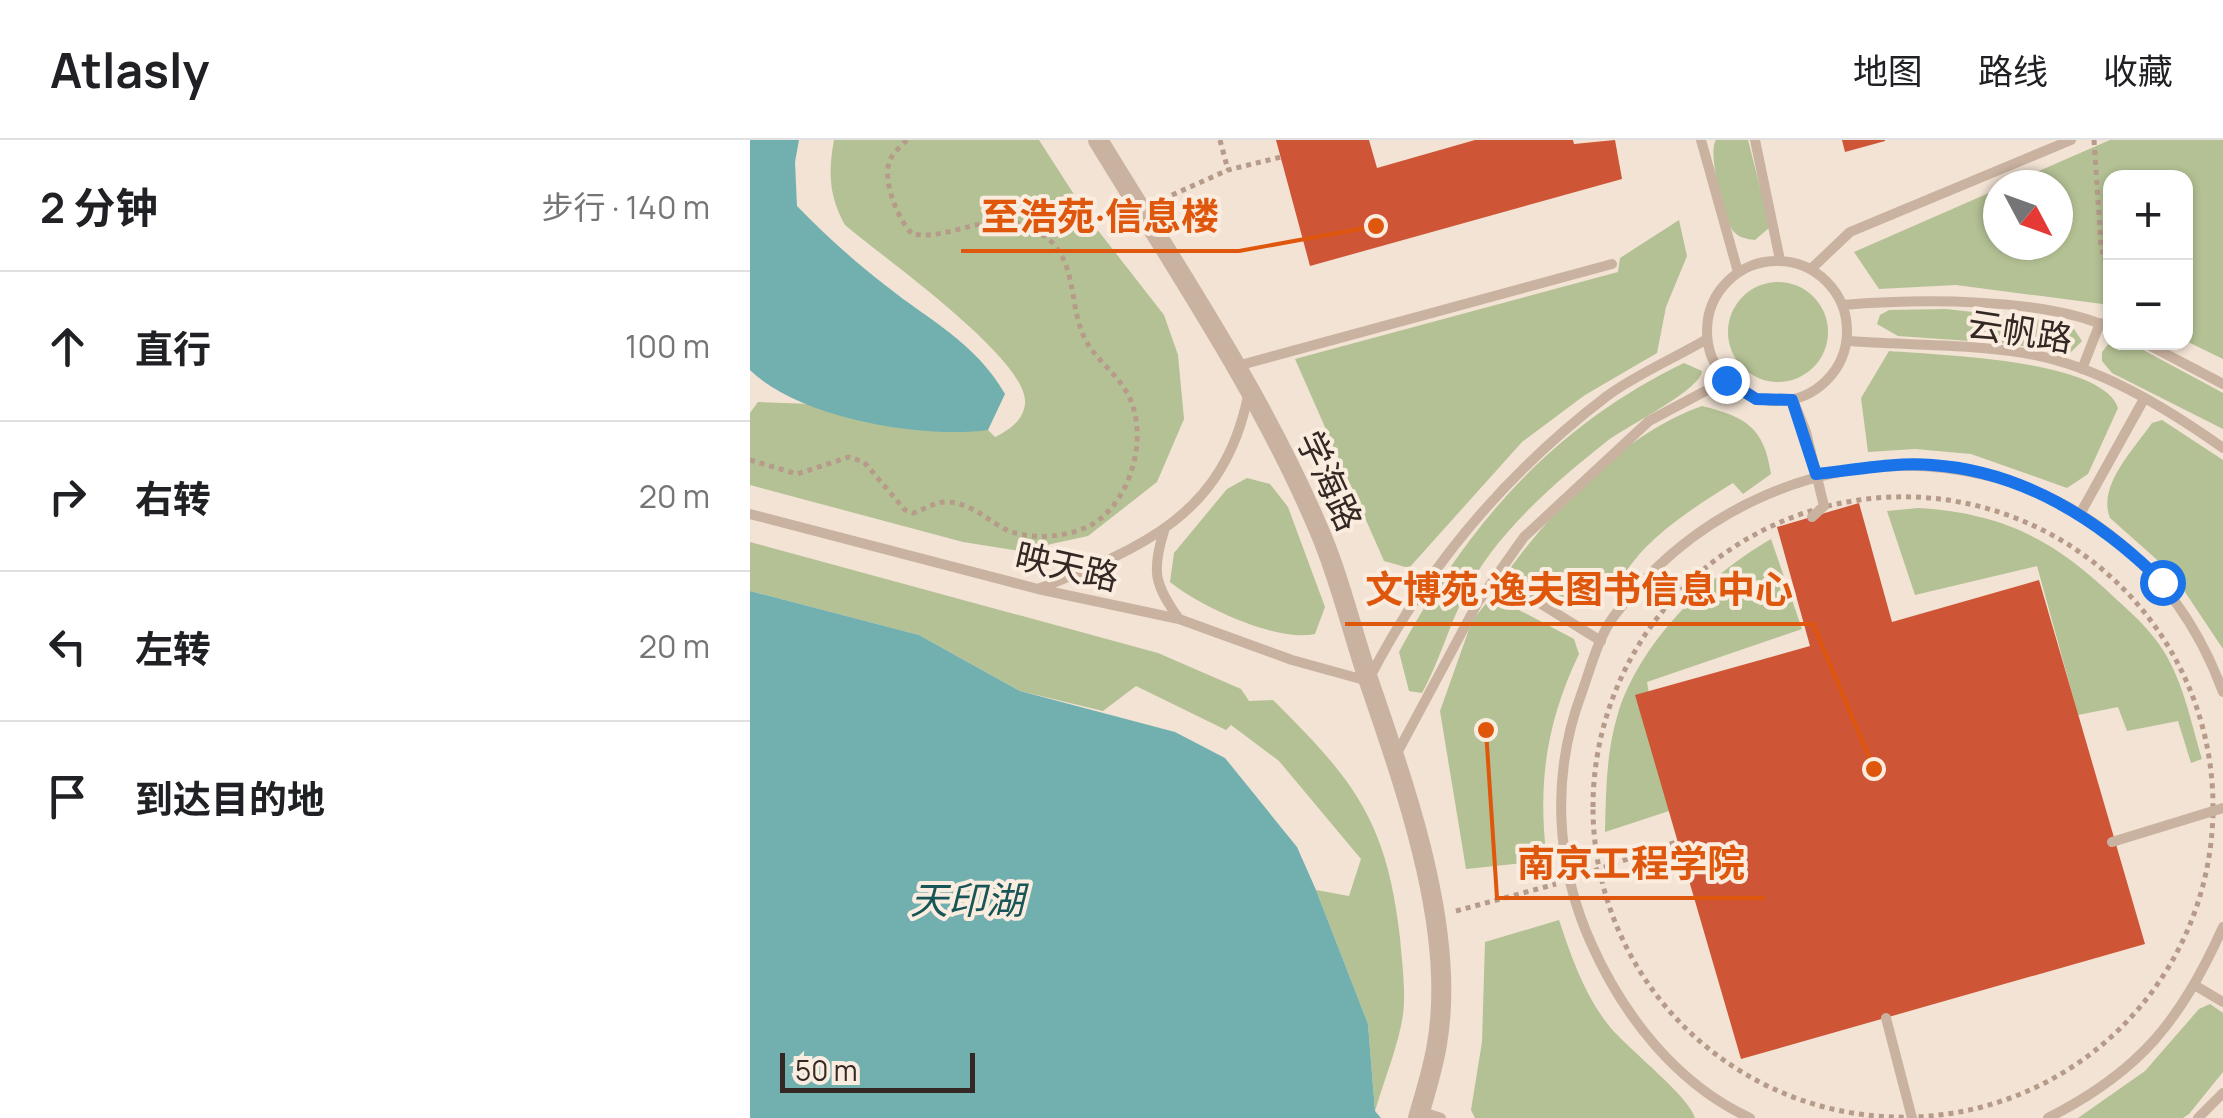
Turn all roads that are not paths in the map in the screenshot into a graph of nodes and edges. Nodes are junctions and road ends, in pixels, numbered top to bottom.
1 (1098, 140) edge
2 (1700, 140) edge
3 (1755, 140) edge
4 (2071, 140) edge
5 (1780, 260) junction
6 (1612, 264) dead end
7 (1810, 269) junction
8 (1738, 272) junction
9 (1843, 305) junction
10 (2103, 325) edge
11 (2103, 329) edge
12 (1707, 339) junction
13 (1848, 341) junction
14 (2158, 350) edge
15 (1235, 367) junction
16 (2082, 369) junction
17 (1726, 380) junction
18 (2223, 384) edge
19 (1249, 390) junction
20 (2144, 399) junction
21 (1792, 400) junction
22 (2223, 448) edge
23 (1816, 474) junction
24 (750, 514) edge
25 (2080, 514) junction
26 (1812, 516) dead end
27 (1164, 531) junction
28 (1496, 576) junction
29 (1038, 589) junction
30 (1179, 620) junction
31 (1601, 640) junction
32 (1368, 681) junction
33 (2223, 692) edge
34 (1395, 758) junction
35 (2222, 809) edge
36 (2112, 842) dead end
37 (2223, 927) edge
38 (2196, 986) junction
39 (2223, 1002) edge
40 (1886, 1018) dead end
41 (2223, 1093) edge
42 (1419, 1114) edge
43 (1729, 1114) edge
44 (1441, 1118) edge
45 (1750, 1118) edge
46 (1912, 1118) edge
47 (2048, 1118) edge
48 (2198, 1118) edge

1 - 15 street, 学海路
2 - 8 lane
3 - 5 lane
4 - 7 lane
5 - 7 lane
5 - 8 lane
6 - 15 lane
7 - 9 lane
8 - 12 lane
9 - 10 lane, 云帆路
9 - 13 lane
11 - 16 lane
12 - 17 lane
12 - 32 lane
13 - 16 lane, 云帆路
13 - 21 lane
14 - 18 lane
15 - 19 street, 学海路
16 - 20 lane, 云帆路
17 - 21 lane
17 - 28 lane
19 - 27 lane
19 - 32 street, 学海路
20 - 22 lane, 云帆路
20 - 25 lane
21 - 23 lane
23 - 25 lane
23 - 26 lane
23 - 31 lane
24 - 29 lane, 映天路
25 - 33 lane
27 - 29 lane
27 - 30 lane
28 - 31 lane
28 - 34 lane
29 - 30 lane, 映天路
30 - 32 lane, 映天路
31 - 43 lane
32 - 34 street, 学海路
34 - 42 street, 学海路
35 - 36 lane
37 - 38 lane
38 - 39 lane
38 - 47 lane
40 - 46 lane
41 - 48 lane
42 - 44 lane
43 - 45 lane

